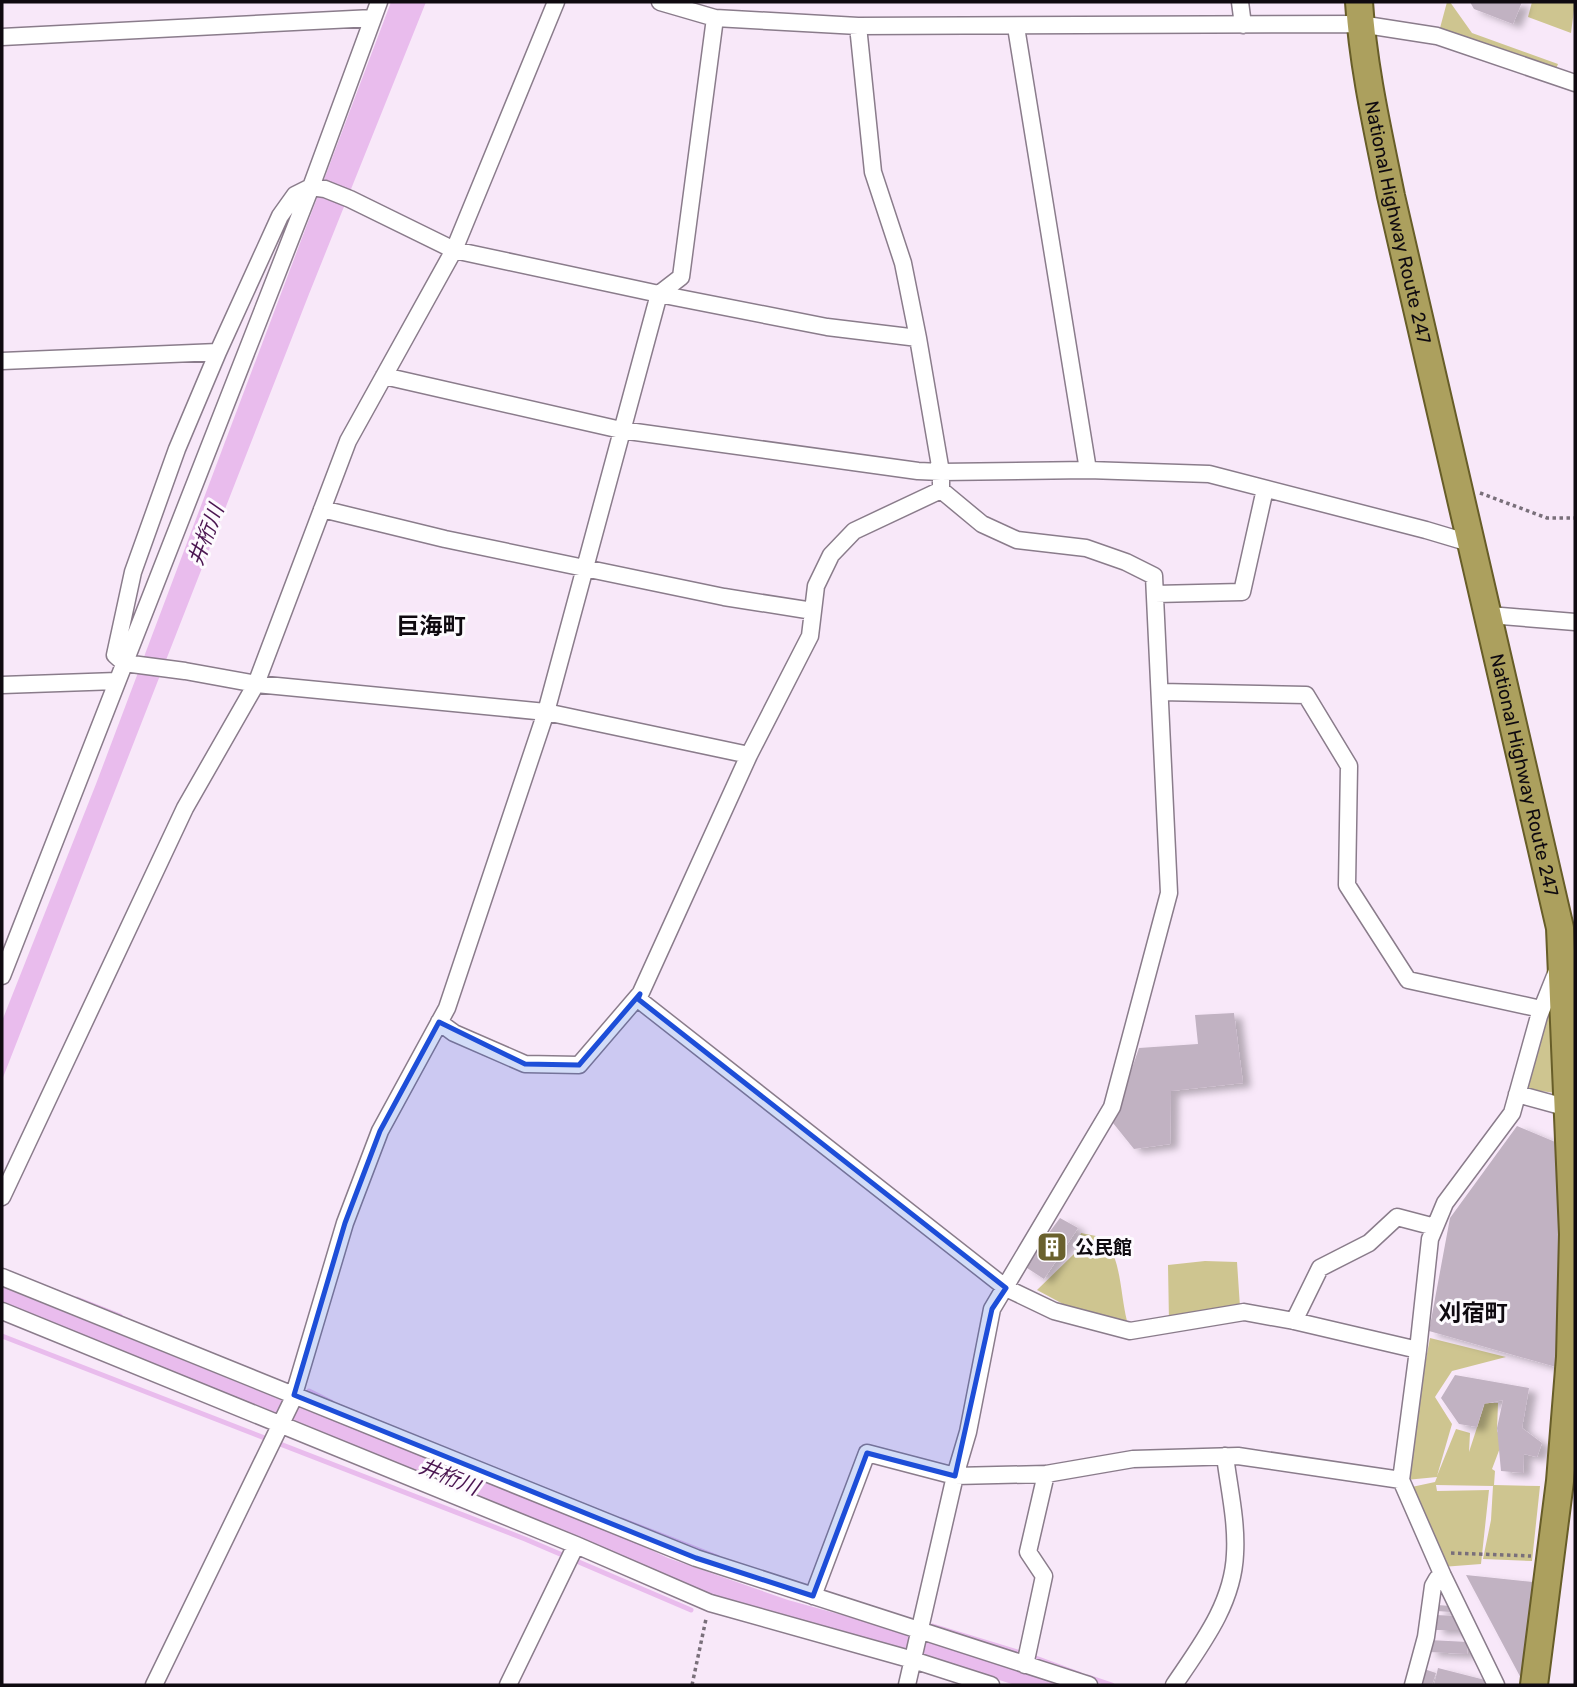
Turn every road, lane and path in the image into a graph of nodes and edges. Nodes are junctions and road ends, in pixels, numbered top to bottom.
1 (379, 2) edge
2 (556, 2) edge
3 (660, 2) edge
4 (1240, 2) edge
5 (1359, 13) edge
6 (373, 18) junction
7 (715, 18) junction
8 (1242, 25) junction
9 (858, 26) junction
10 (1016, 27) junction
11 (2, 37) edge
12 (1575, 83) edge
13 (318, 188) junction
14 (454, 250) junction
15 (659, 294) junction
16 (918, 338) junction
17 (218, 352) junction
18 (2, 361) edge
19 (384, 376) junction
20 (621, 430) junction
21 (1088, 470) junction
22 (941, 472) junction
23 (1459, 485) junction
24 (1265, 489) junction
25 (941, 490) junction
26 (322, 509) junction
27 (1575, 519) edge
28 (1472, 544) junction
29 (584, 567) junction
30 (1155, 594) junction
31 (813, 611) junction
32 (1489, 615) junction
33 (1575, 622) edge
34 (131, 664) junction
35 (117, 681) junction
36 (256, 684) junction
37 (2, 685) edge
38 (1160, 692) junction
39 (546, 712) junction
40 (749, 755) junction
41 (1567, 923) edge
42 (1562, 959) junction
43 (3, 971) edge
44 (640, 994) junction
45 (1541, 1009) junction
46 (439, 1022) junction
47 (1517, 1094) junction
48 (1572, 1109) edge
49 (2, 1197) edge
50 (1435, 1227) junction
51 (2, 1277) edge
52 (1006, 1288) junction
53 (2, 1311) edge
54 (1294, 1321) junction
55 (1418, 1350) junction
56 (293, 1398) junction
57 (1571, 1403) edge
58 (279, 1425) junction
59 (1225, 1457) junction
60 (1046, 1474) junction
61 (955, 1476) junction
62 (1401, 1480) junction
63 (576, 1545) junction
64 (1432, 1552) junction
65 (1550, 1557) junction
66 (1443, 1576) junction
67 (813, 1596) junction
68 (710, 1603) junction
69 (920, 1630) junction
70 (913, 1660) junction
71 (1025, 1665) junction
72 (154, 1685) edge
73 (508, 1685) edge
74 (692, 1685) edge
75 (907, 1685) edge
76 (991, 1685) edge
77 (1089, 1685) edge
78 (1174, 1685) edge
79 (1413, 1685) edge
80 (1496, 1685) edge
81 (1534, 1685) edge

1 - 6 street
2 - 14 street
3 - 7 street
4 - 8 street
5 - 8 street
5 - 12 street
5 - 23 highway, National Highway Route 247
6 - 11 street
6 - 13 street
7 - 9 street
7 - 15 street
8 - 10 street
9 - 10 street
9 - 16 street
10 - 21 street
13 - 14 street
13 - 17 street
13 - 34 street
14 - 15 street
14 - 19 street
15 - 16 street
15 - 20 street
16 - 22 street
17 - 18 street
17 - 34 street
19 - 20 street
19 - 26 street
20 - 22 street
20 - 29 street
21 - 22 street
21 - 24 street
22 - 25 street
23 - 27 path
23 - 28 highway, National Highway Route 247
24 - 28 street
24 - 30 street
25 - 30 street
25 - 31 street
26 - 29 street
26 - 36 street
28 - 32 highway, National Highway Route 247
29 - 31 street
29 - 39 street
30 - 38 street
31 - 40 street
32 - 33 street
32 - 41 highway, National Highway Route 247
34 - 35 street
34 - 36 street
35 - 37 street
35 - 43 street
36 - 39 street
36 - 49 street
38 - 45 street
38 - 52 street
39 - 40 street
39 - 46 street
40 - 44 street
41 - 42 highway, National Highway Route 247
42 - 45 street
42 - 48 highway, National Highway Route 247
44 - 46 street
44 - 52 street
45 - 47 street
46 - 56 street
47 - 48 street
47 - 50 street
48 - 57 highway, National Highway Route 247
50 - 54 street
50 - 55 street
51 - 56 street
52 - 54 street
52 - 61 street
53 - 58 street
54 - 55 street
55 - 62 street
56 - 58 street
56 - 67 street
57 - 65 highway, National Highway Route 247
58 - 63 street
58 - 72 street
59 - 60 street
59 - 62 street
59 - 78 street
60 - 61 street
60 - 71 street
61 - 67 street
61 - 69 street
62 - 64 street
63 - 68 street
63 - 73 street
64 - 65 path
64 - 66 street
65 - 81 highway, National Highway Route 247
66 - 79 street
66 - 80 street
67 - 69 street
68 - 70 street
68 - 74 path
69 - 70 street
69 - 71 street
70 - 75 street
70 - 76 street
71 - 77 street

